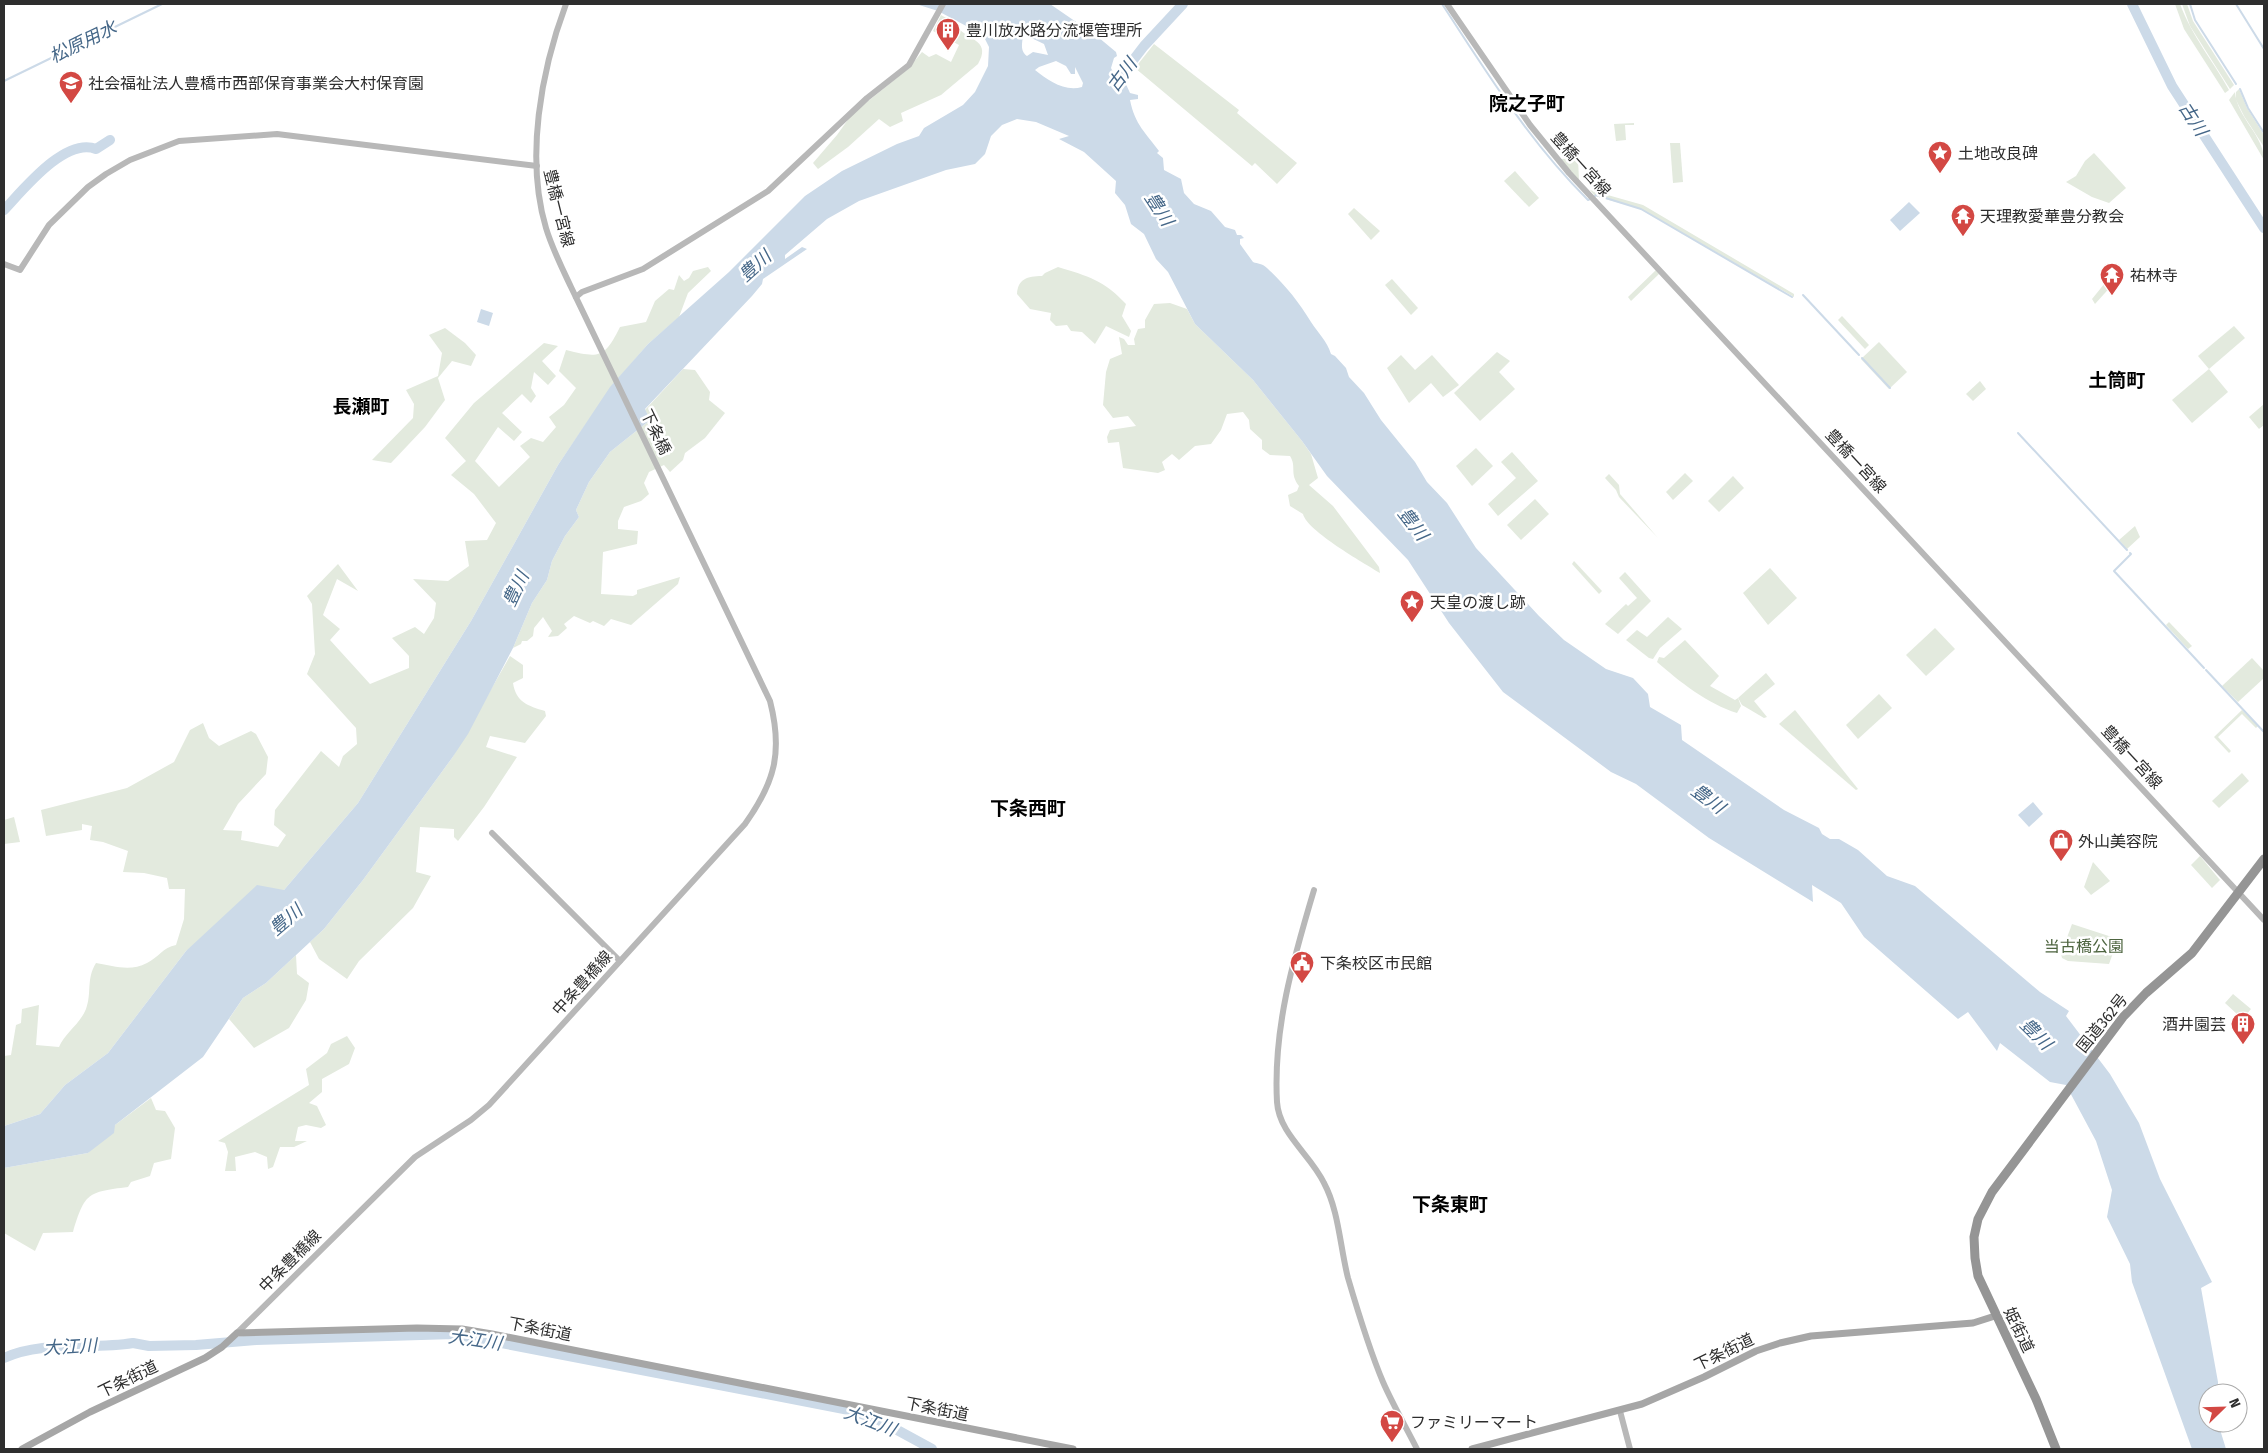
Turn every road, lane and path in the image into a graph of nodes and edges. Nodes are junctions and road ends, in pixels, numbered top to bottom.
1 (566, 4) edge
2 (943, 4) edge
3 (1448, 4) edge
4 (537, 166) junction
5 (4, 264) edge
6 (576, 297) junction
7 (712, 579) joint
8 (492, 833) dead end
9 (2264, 859) edge
10 (1314, 890) dead end
11 (2238, 893) junction
12 (2264, 920) edge
13 (620, 961) junction
14 (1978, 1219) joint
15 (1996, 1316) junction
16 (235, 1335) junction
17 (1620, 1411) junction
18 (22, 1449) edge
19 (1073, 1449) edge
20 (1418, 1449) edge
21 (1472, 1449) edge
22 (1630, 1449) edge
23 (2056, 1449) edge

1 - 4 main road
2 - 6 main road
3 - 11 main road, 豊橋一宮線
4 - 5 main road, 豊橋一宮線
4 - 6 main road, 豊橋一宮線
6 - 7 main road, 下条橋
7 - 13 main road, 中条豊橋線
8 - 13 main road
9 - 11 highway, 国道362号
10 - 20 main road
11 - 12 main road, 豊橋一宮線
11 - 14 highway, 国道362号
13 - 16 main road, 中条豊橋線
14 - 15 highway, 姫街道
15 - 17 main road, 下条街道
15 - 23 highway, 姫街道
16 - 18 main road, 下条街道
16 - 19 main road, 下条街道
17 - 21 main road, 下条街道
17 - 22 main road

